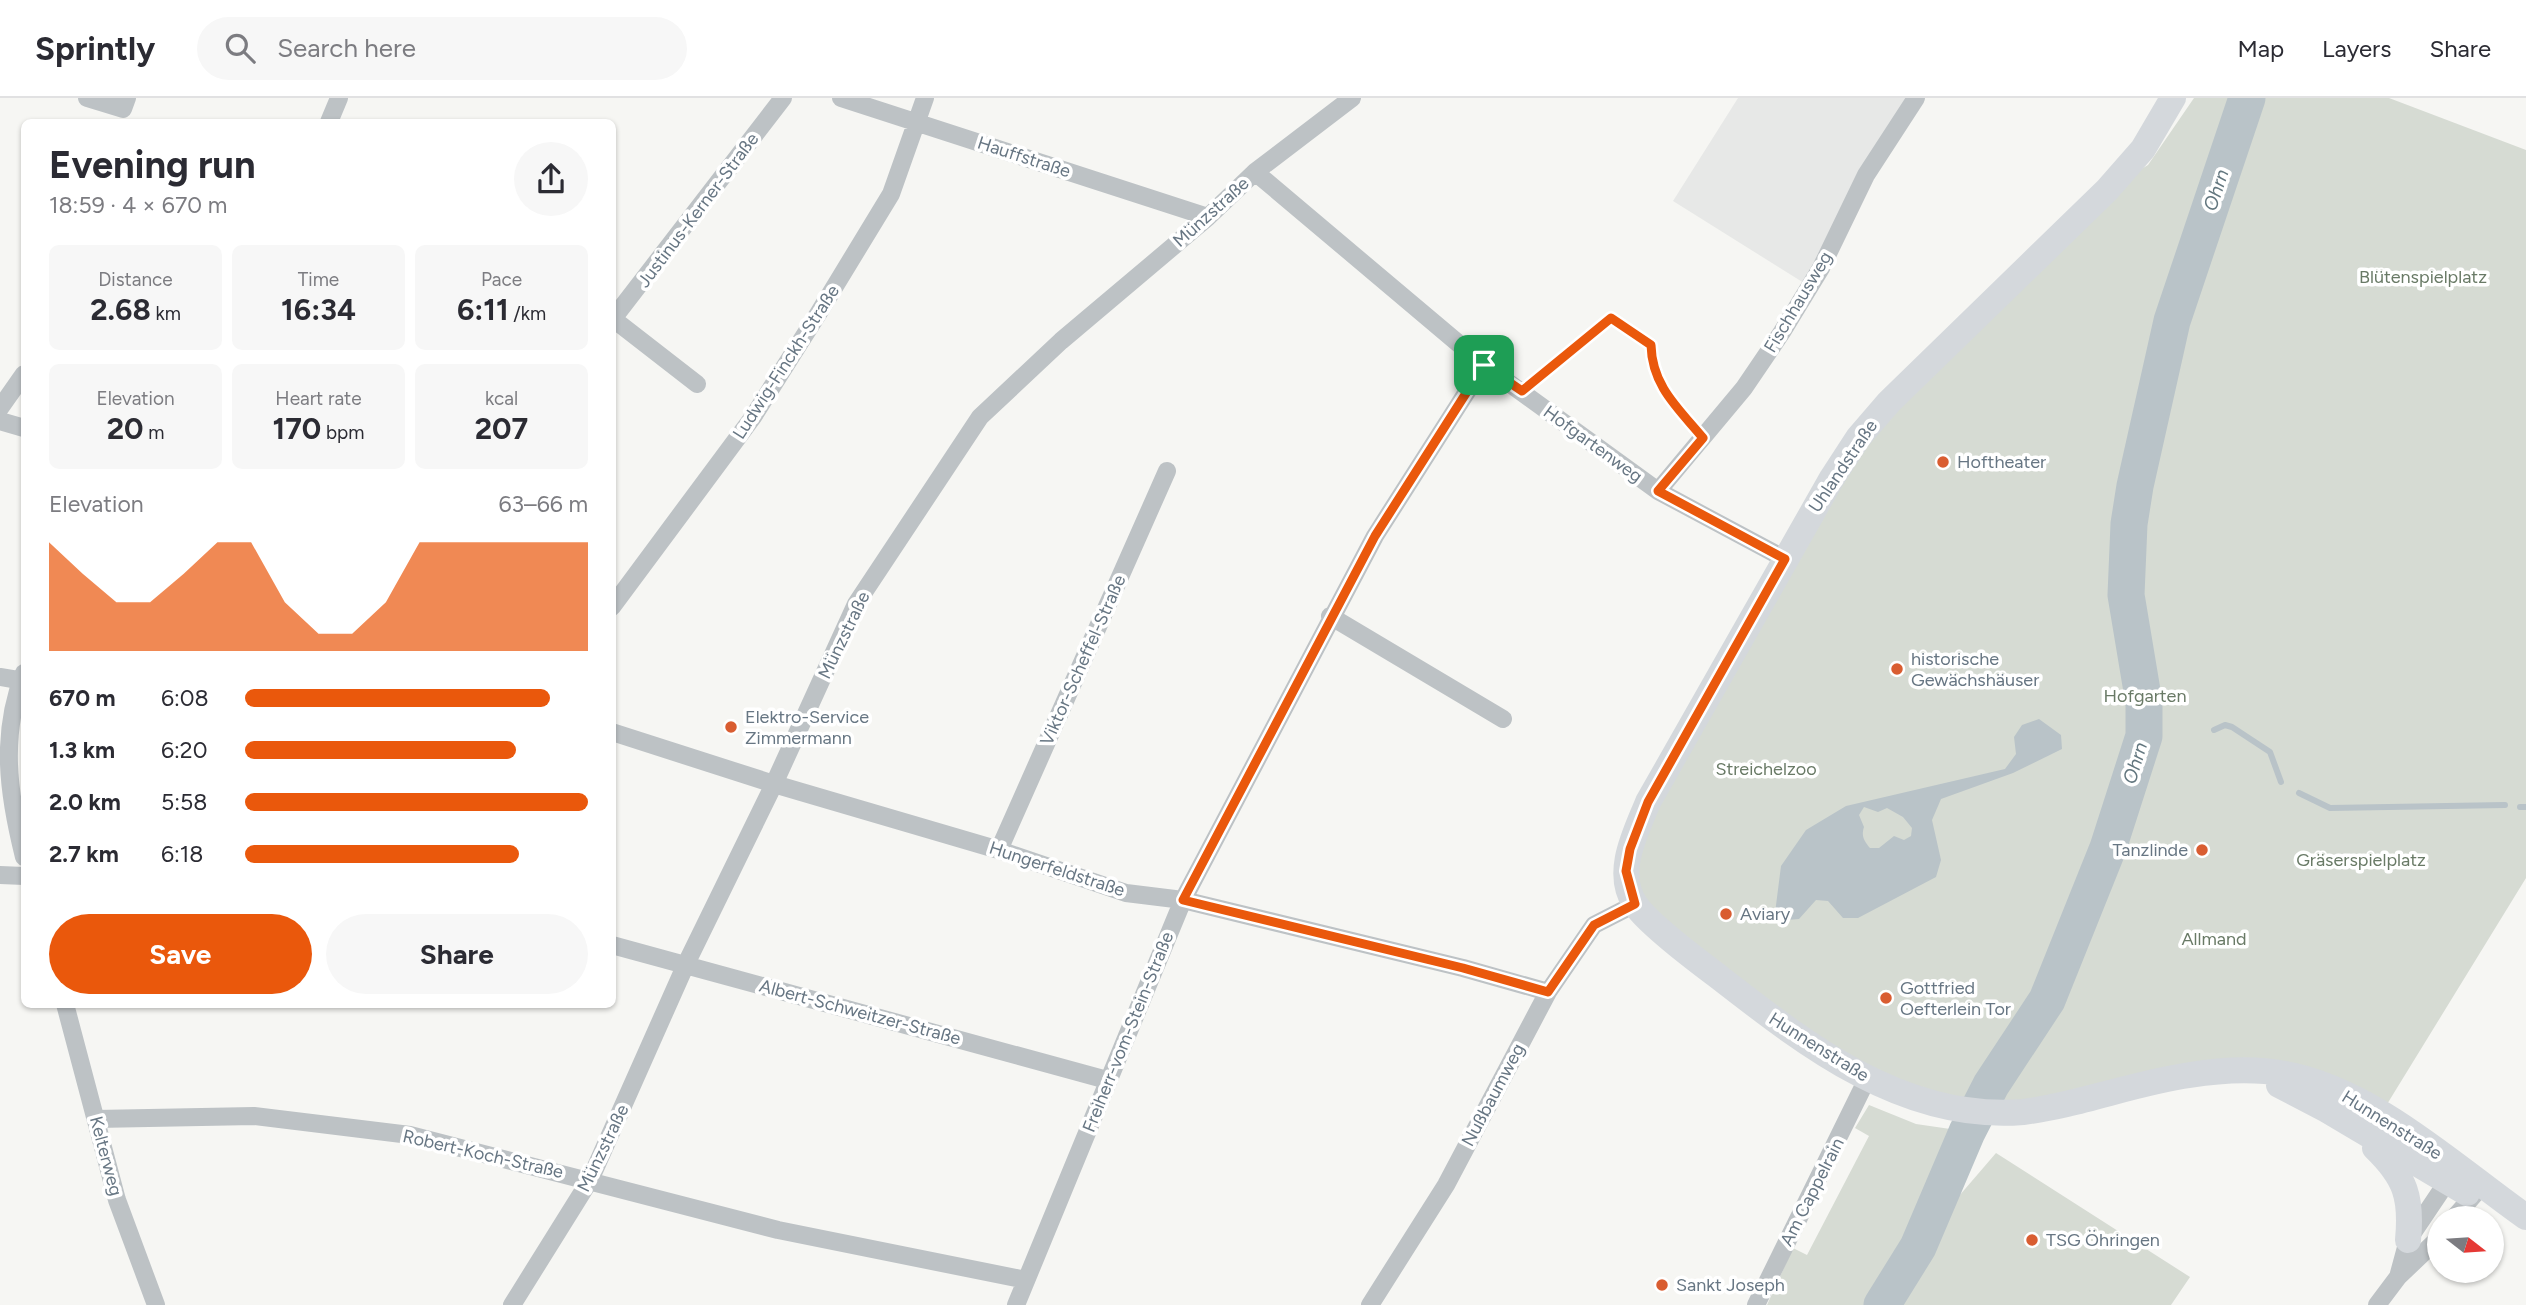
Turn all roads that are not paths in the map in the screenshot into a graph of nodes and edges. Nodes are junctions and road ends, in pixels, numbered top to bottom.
1 (88, 98) edge
2 (127, 98) edge
3 (339, 98) edge
4 (783, 98) edge
5 (841, 98) edge
6 (925, 98) edge
7 (1352, 98) edge
8 (1916, 98) edge
9 (2173, 98) edge
10 (330, 119) edge
11 (916, 121) junction
12 (1255, 172) junction
13 (1208, 217) junction
14 (616, 315) edge
15 (616, 321) edge
16 (1484, 365) junction
17 (21, 378) edge
18 (696, 384) dead end
19 (1522, 391) junction
20 (0, 408) edge
21 (0, 421) edge
22 (21, 427) edge
23 (1703, 438) junction
24 (1167, 471) dead end
25 (1658, 491) junction
26 (1785, 559) junction
27 (616, 602) edge
28 (1330, 616) junction
29 (0, 677) edge
30 (21, 678) edge
31 (21, 682) edge
32 (1503, 719) dead end
33 (616, 733) edge
34 (774, 784) junction
35 (21, 845) edge
36 (999, 850) junction
37 (0, 875) edge
38 (21, 876) edge
39 (1183, 900) junction
40 (1635, 904) junction
41 (616, 946) edge
42 (686, 964) junction
43 (1548, 992) junction
44 (66, 1008) edge
45 (2242, 1070) junction
46 (1867, 1079) junction
47 (1107, 1080) junction
48 (96, 1119) junction
49 (2342, 1120) junction
50 (2452, 1174) junction
51 (590, 1180) junction
52 (2477, 1191) junction
53 (2464, 1206) edge
54 (2526, 1218) edge
55 (2408, 1240) junction
56 (2427, 1249) edge
57 (2398, 1277) junction
58 (1026, 1280) junction
59 (156, 1305) edge
60 (512, 1305) edge
61 (1016, 1305) edge
62 (1370, 1305) edge
63 (1756, 1305) edge
64 (2377, 1305) edge

1 - 2 street
3 - 10 street
4 - 14 street, Justinus-Kerner-Straße
5 - 11 street, Hauffstraße
6 - 11 street, Ludwig-Finckh-Straße
7 - 12 street, Münzstraße
8 - 23 street, Fischhausweg
9 - 26 main road, Uhlandstraße
11 - 13 street, Hauffstraße
11 - 27 street, Ludwig-Finckh-Straße
12 - 13 street, Münzstraße
12 - 16 street, Hofgartenweg
13 - 34 street, Münzstraße
15 - 18 street
16 - 19 street, Hofgartenweg
16 - 28 street, Freiherr-vom-Stein-Straße
17 - 20 street
19 - 23 lane
19 - 25 street, Hofgartenweg
21 - 22 street
23 - 25 street, Fischhausweg
24 - 36 street, Viktor-Scheffel-Straße
25 - 26 street, Hofgartenweg
26 - 40 main road, Uhlandstraße
28 - 32 street
28 - 39 street, Freiherr-vom-Stein-Straße
29 - 30 street
31 - 35 street
33 - 34 street, Hungerfeldstraße
34 - 36 street, Hungerfeldstraße
34 - 42 street, Münzstraße
36 - 39 street, Hungerfeldstraße
37 - 38 street
39 - 43 street, Hungerfeldstraße
39 - 47 street, Freiherr-vom-Stein-Straße
40 - 43 street, Nußbaumweg
40 - 46 main road, Hunnenstraße
41 - 42 street, Albert-Schweitzer-Straße
42 - 47 street, Albert-Schweitzer-Straße
42 - 51 street, Münzstraße
43 - 62 street, Nußbaumweg
44 - 48 street, Kelterweg
45 - 46 main road, Hunnenstraße
45 - 49 main road, Hunnenstraße
45 - 50 main road, Hunnenstraße
46 - 63 street, Am Cappelrain
47 - 58 street, Freiherr-vom-Stein-Straße
48 - 51 street, Robert-Koch-Straße
48 - 59 street, Kelterweg
49 - 50 main road, Hunnenstraße
49 - 55 main road
50 - 52 main road, Hunnenstraße
50 - 55 street
51 - 58 street, Robert-Koch-Straße
51 - 60 street, Münzstraße
52 - 53 street
52 - 54 main road, Hunnenstraße
55 - 57 street
56 - 57 street
57 - 64 street
58 - 61 street, Freiherr-vom-Stein-Straße

